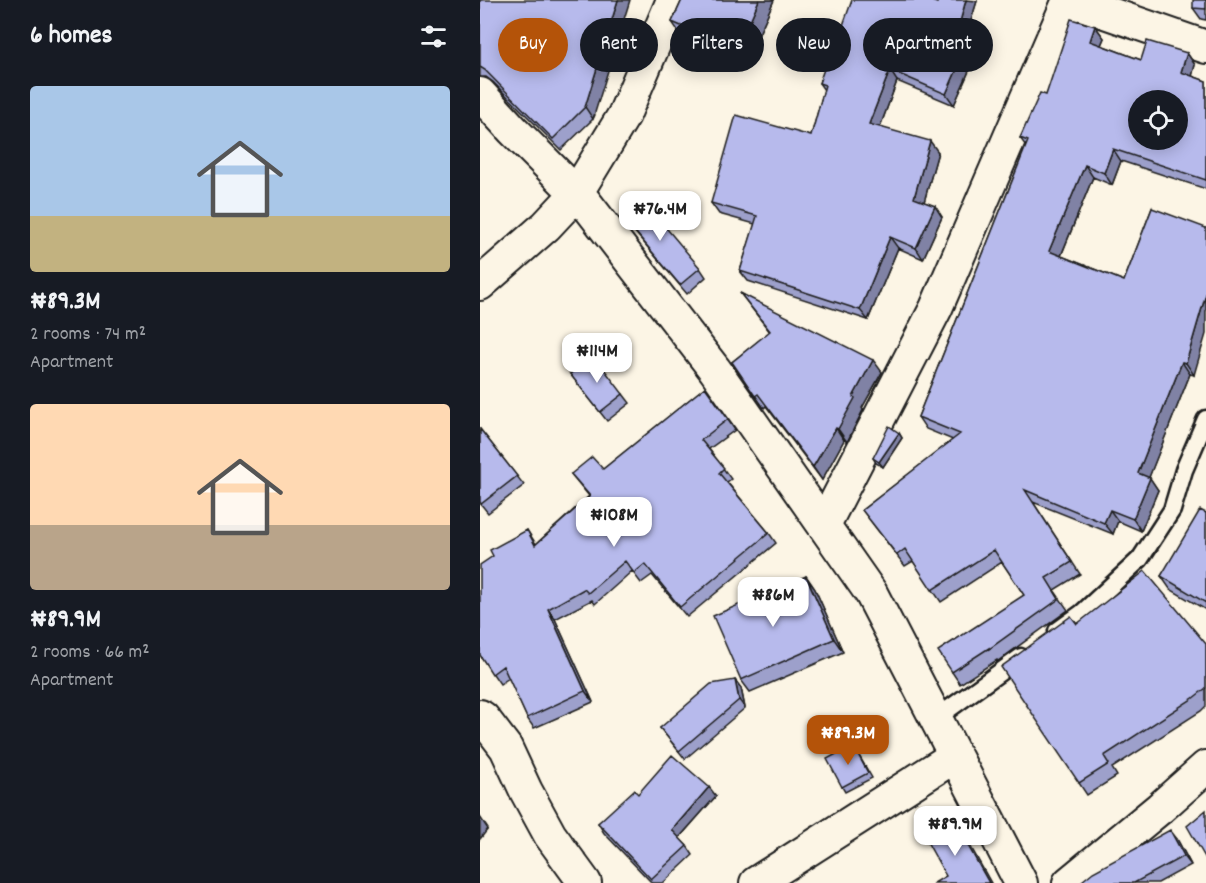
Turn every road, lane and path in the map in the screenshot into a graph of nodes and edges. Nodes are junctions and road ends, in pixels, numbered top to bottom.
1 (673, 0) edge
2 (1069, 0) edge
3 (1206, 48) edge
4 (480, 94) edge
5 (576, 194) junction
6 (480, 284) edge
7 (1206, 419) edge
8 (824, 525) junction
9 (480, 716) edge
10 (935, 719) junction
11 (955, 756) junction
12 (1206, 767) edge
13 (585, 883) edge
14 (756, 883) edge
15 (1021, 883) edge
16 (1069, 883) edge

1 - 5 street
2 - 3 street
2 - 8 street
4 - 5 street
5 - 6 street
5 - 8 street
7 - 10 lane
8 - 10 street
9 - 13 street
10 - 11 street
11 - 14 street
11 - 15 street
12 - 16 street

